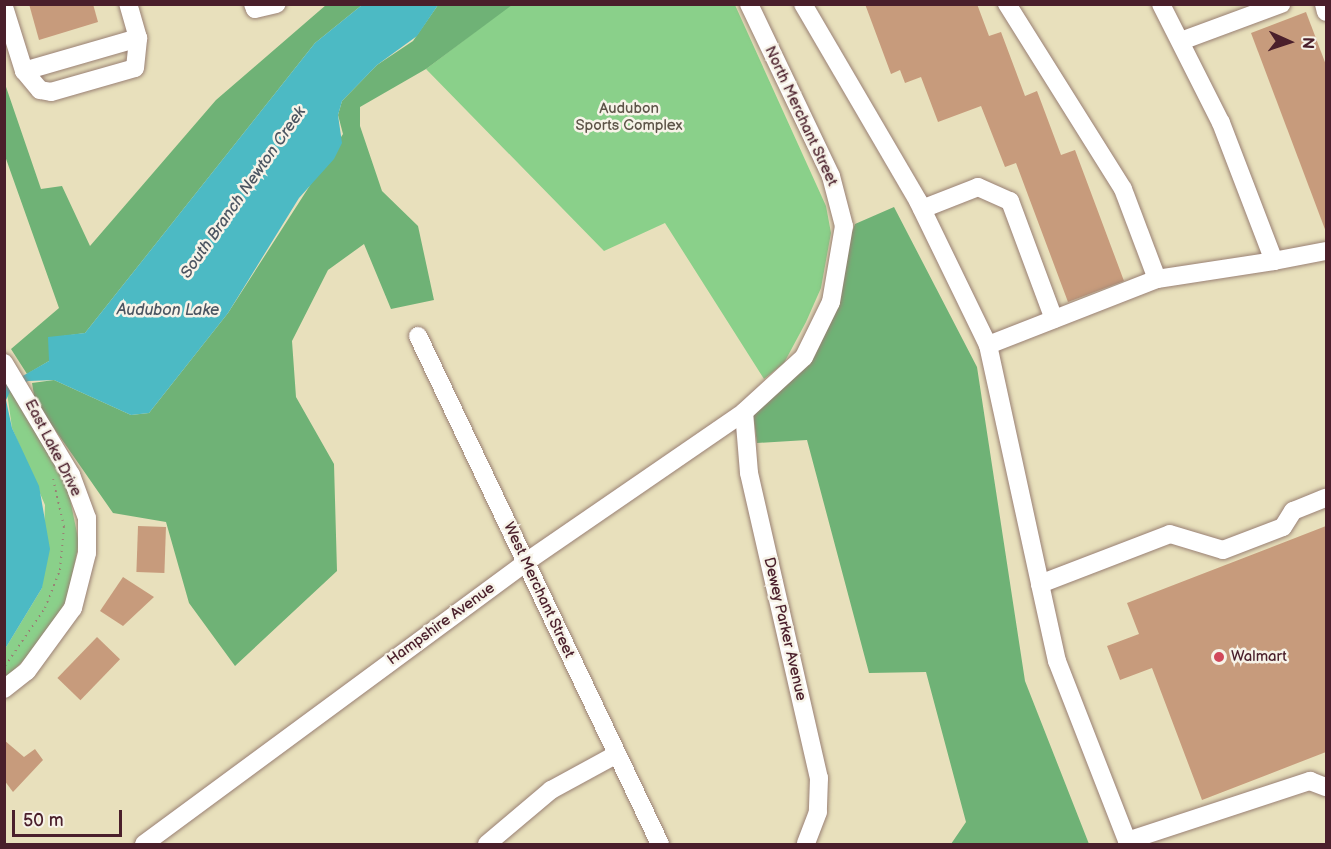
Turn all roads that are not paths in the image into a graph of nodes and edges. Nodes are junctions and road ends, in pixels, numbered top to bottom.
1 (128, 4) edge
2 (253, 4) edge
3 (276, 4) edge
4 (749, 4) edge
5 (803, 4) edge
6 (1007, 4) edge
7 (1161, 4) edge
8 (1281, 4) edge
9 (1324, 4) edge
10 (4, 7) edge
11 (1326, 12) edge
12 (138, 38) junction
13 (1181, 41) junction
14 (24, 71) junction
15 (922, 209) junction
16 (1326, 251) edge
17 (1274, 261) junction
18 (1157, 279) junction
19 (1054, 319) junction
20 (418, 336) dead end
21 (988, 345) junction
22 (7, 366) edge
23 (744, 412) junction
24 (1326, 498) edge
25 (526, 562) junction
26 (1040, 584) junction
27 (4, 689) edge
28 (617, 754) junction
29 (1326, 787) edge
30 (144, 844) edge
31 (487, 844) edge
32 (660, 844) edge
33 (806, 844) edge

1 - 12 street
2 - 3 street
4 - 23 street, North Merchant Street
5 - 15 street
6 - 18 street
7 - 13 street
8 - 13 street
9 - 11 street
10 - 14 street
12 - 14 street
12 - 14 street
13 - 17 street
15 - 19 street
15 - 21 street
16 - 17 street
17 - 18 street
18 - 19 street
19 - 21 street
20 - 25 street, West Merchant Street
21 - 26 street
22 - 27 street, East Lake Drive
23 - 25 street, Hampshire Avenue
23 - 33 street, Dewey Parker Avenue
24 - 26 street
25 - 28 street, West Merchant Street
25 - 30 street, Hampshire Avenue
26 - 29 street
28 - 31 street
28 - 32 street, West Merchant Street

